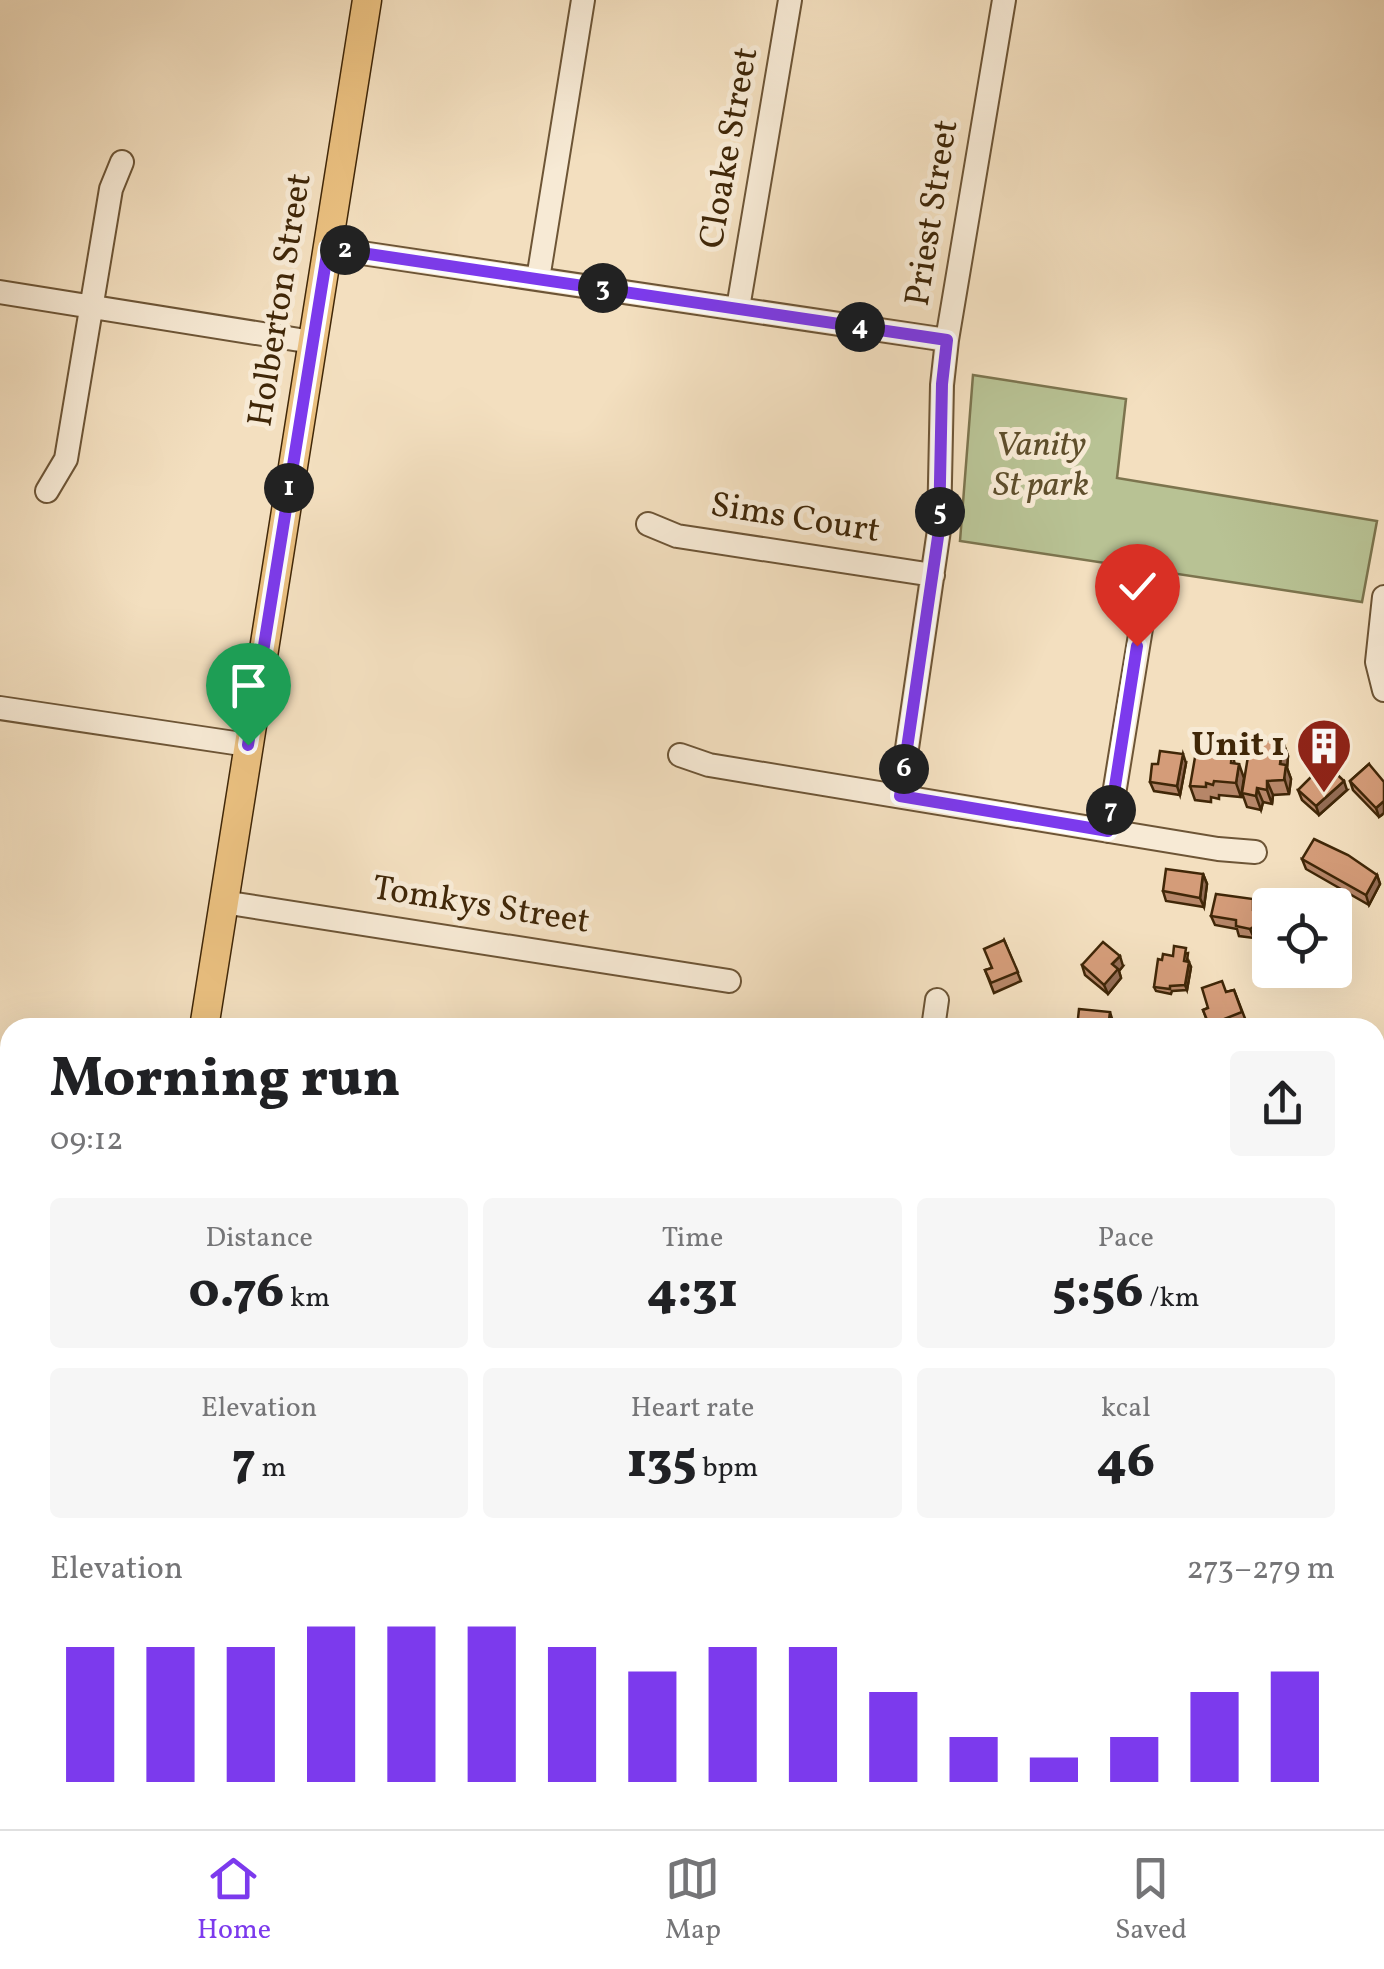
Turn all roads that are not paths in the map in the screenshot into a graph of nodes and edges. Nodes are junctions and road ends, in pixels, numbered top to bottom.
1 (367, 0) edge
2 (584, 0) edge
3 (790, 0) edge
4 (1004, 0) edge
5 (122, 162) dead end
6 (328, 248) junction
7 (538, 278) junction
8 (0, 292) edge
9 (91, 306) junction
10 (738, 308) junction
11 (947, 340) junction
12 (312, 342) junction
13 (47, 491) dead end
14 (648, 524) dead end
15 (933, 575) junction
16 (1384, 598) edge
17 (1144, 604) dead end
18 (1384, 690) edge
19 (0, 708) edge
20 (248, 745) junction
21 (680, 755) dead end
22 (900, 796) junction
23 (1108, 831) junction
24 (1255, 852) dead end
25 (223, 902) junction
26 (729, 981) dead end
27 (938, 1000) dead end
28 (206, 1018) edge
29 (935, 1018) edge

1 - 6 main road, Holberton Street
2 - 7 street
3 - 10 street, Cloake Street
4 - 11 street, Priest Street
5 - 9 street
6 - 7 street
6 - 12 main road, Holberton Street
7 - 10 street
8 - 9 street
9 - 12 street
9 - 13 street
10 - 11 street
11 - 15 street, Priest Street
12 - 20 main road, Holberton Street
14 - 15 street, Sims Court
15 - 22 street, Priest Street
16 - 18 street
17 - 23 street
19 - 20 street
20 - 25 main road, Holberton Street
21 - 22 street
22 - 23 street
23 - 24 street
25 - 26 street, Tomkys Street
25 - 28 main road, Holberton Street
27 - 29 street

